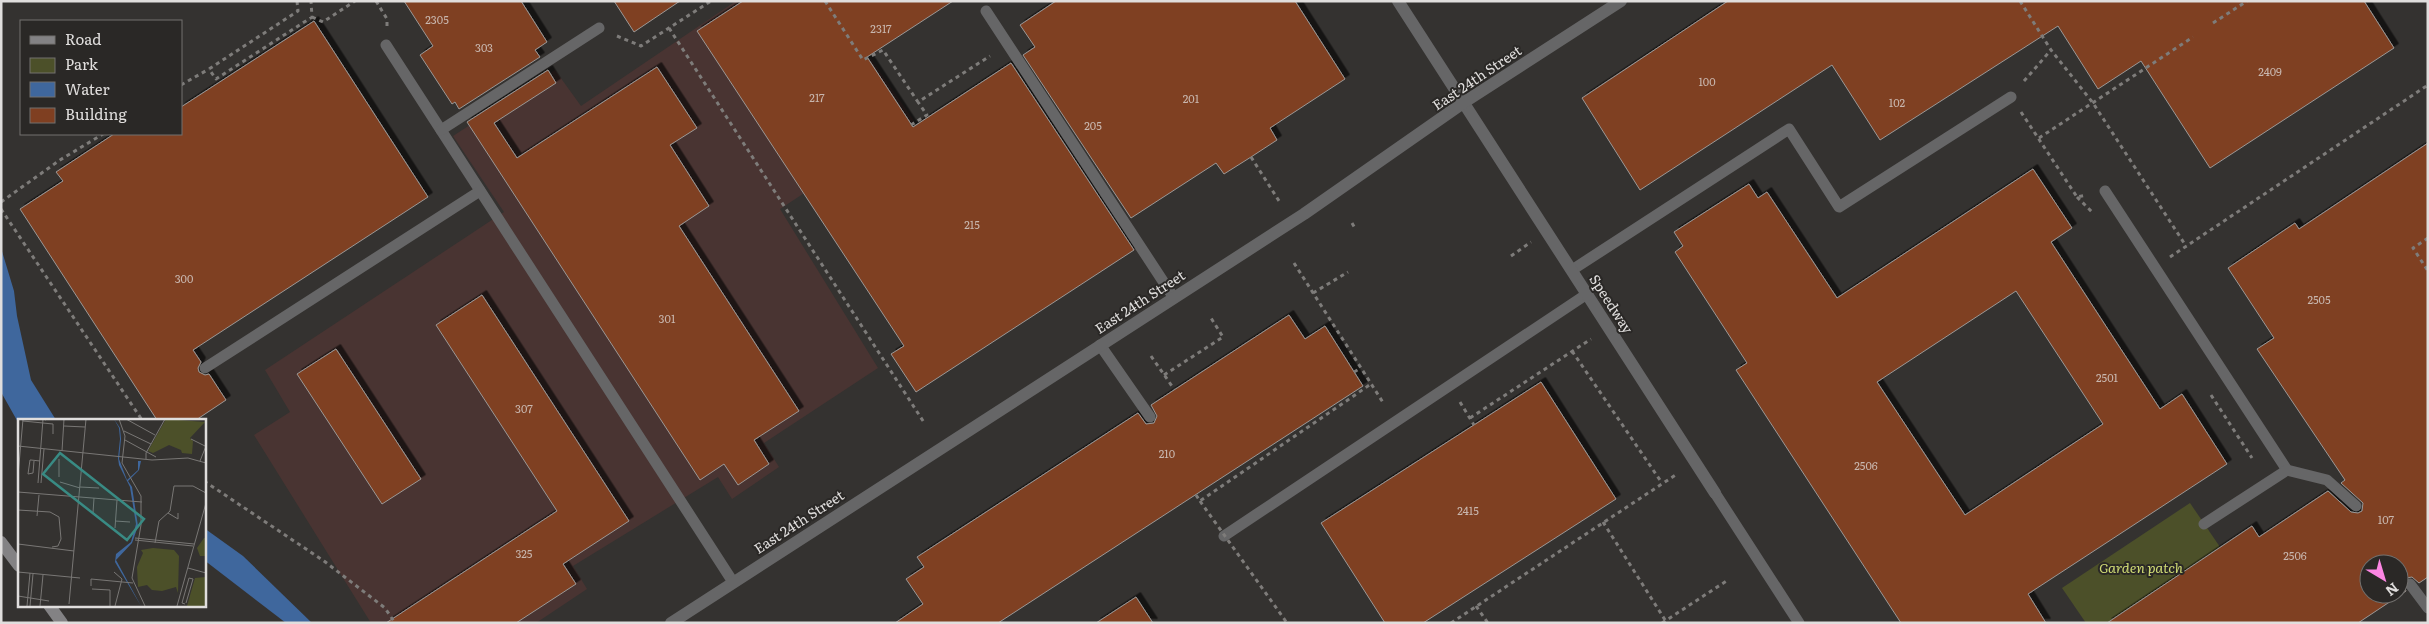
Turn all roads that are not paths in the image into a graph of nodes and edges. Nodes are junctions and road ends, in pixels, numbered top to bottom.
1 (1398, 1) edge
2 (1621, 1) edge
3 (986, 11) dead end
4 (599, 28) road end
5 (386, 45) road end
6 (2011, 96) road end
7 (1463, 103) junction
8 (441, 130) junction
9 (480, 191) junction
10 (2105, 191) road end
11 (1572, 270) junction
12 (1587, 294) junction
13 (1174, 298) junction
14 (1100, 345) junction
15 (206, 368) dead end
16 (1150, 417) dead end
17 (2287, 470) junction
18 (1715, 493) joint
19 (2356, 506) dead end
20 (2204, 524) dead end
21 (1224, 536) dead end
22 (1, 542) edge
23 (18, 565) edge
24 (733, 582) junction
25 (2410, 584) dead end
26 (49, 606) edge
27 (2428, 608) edge
28 (62, 623) edge
29 (671, 623) edge
30 (1799, 623) edge

1 - 7 street, Speedway
2 - 7 street, East 24th Street
3 - 13 lane
4 - 8 lane
5 - 8 lane
6 - 11 lane
7 - 11 street, Speedway
7 - 13 street, East 24th Street
8 - 9 lane
9 - 15 lane
9 - 24 lane
10 - 17 lane
11 - 12 street, Speedway
12 - 18 street, Speedway
12 - 21 lane
13 - 14 street, East 24th Street
14 - 16 lane
14 - 24 street, East 24th Street
17 - 19 lane
17 - 20 lane
18 - 30 lane, Speedway
22 - 23 street
24 - 29 street, East 24th Street
25 - 27 lane
26 - 28 street

